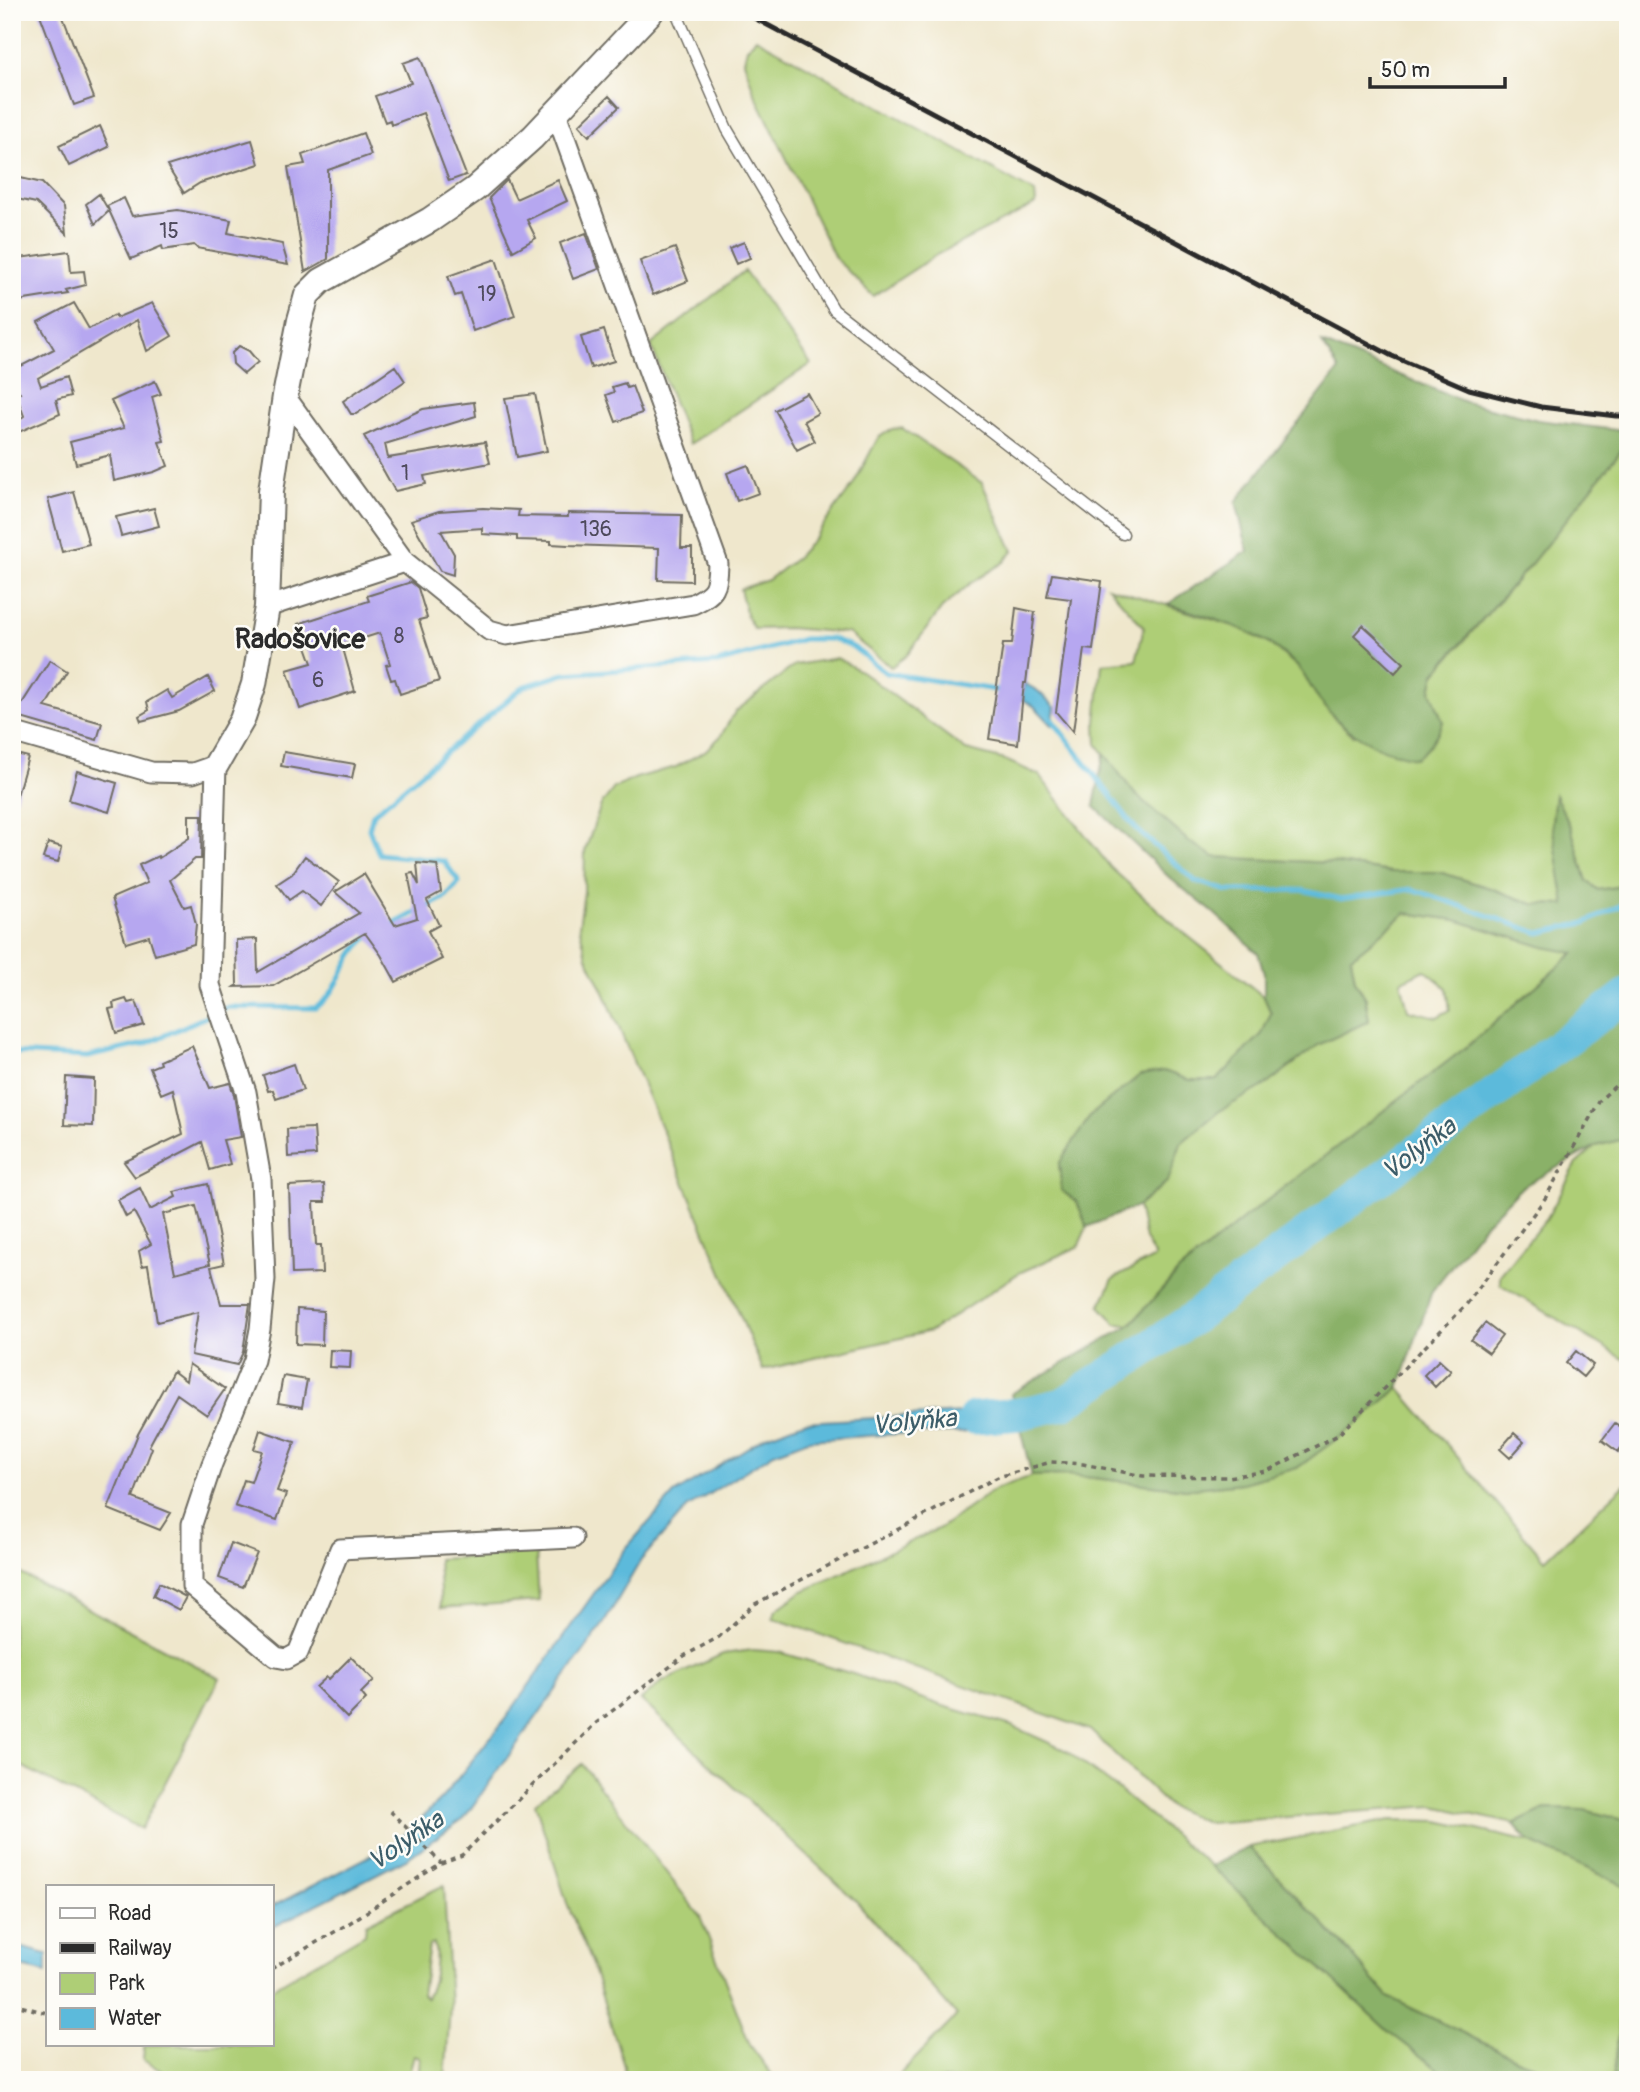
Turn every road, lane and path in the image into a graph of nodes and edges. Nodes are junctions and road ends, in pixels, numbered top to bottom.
1 (651, 12) edge
2 (676, 12) edge
3 (556, 113) junction
4 (285, 396) junction
5 (1123, 534) dead end
6 (404, 562) junction
7 (267, 607) junction
8 (12, 732) edge
9 (216, 765) junction
10 (1628, 1074) edge
11 (573, 1538) dead end
12 (390, 1811) dead end
13 (441, 1863) junction
14 (273, 1968) edge
15 (12, 2004) edge
16 (46, 2013) edge

1 - 3 street
2 - 5 lane
3 - 4 street
3 - 6 street
4 - 6 street
4 - 7 street
6 - 7 street
7 - 9 street
8 - 9 street
9 - 11 street
10 - 13 path
12 - 13 path
13 - 14 path
15 - 16 path

